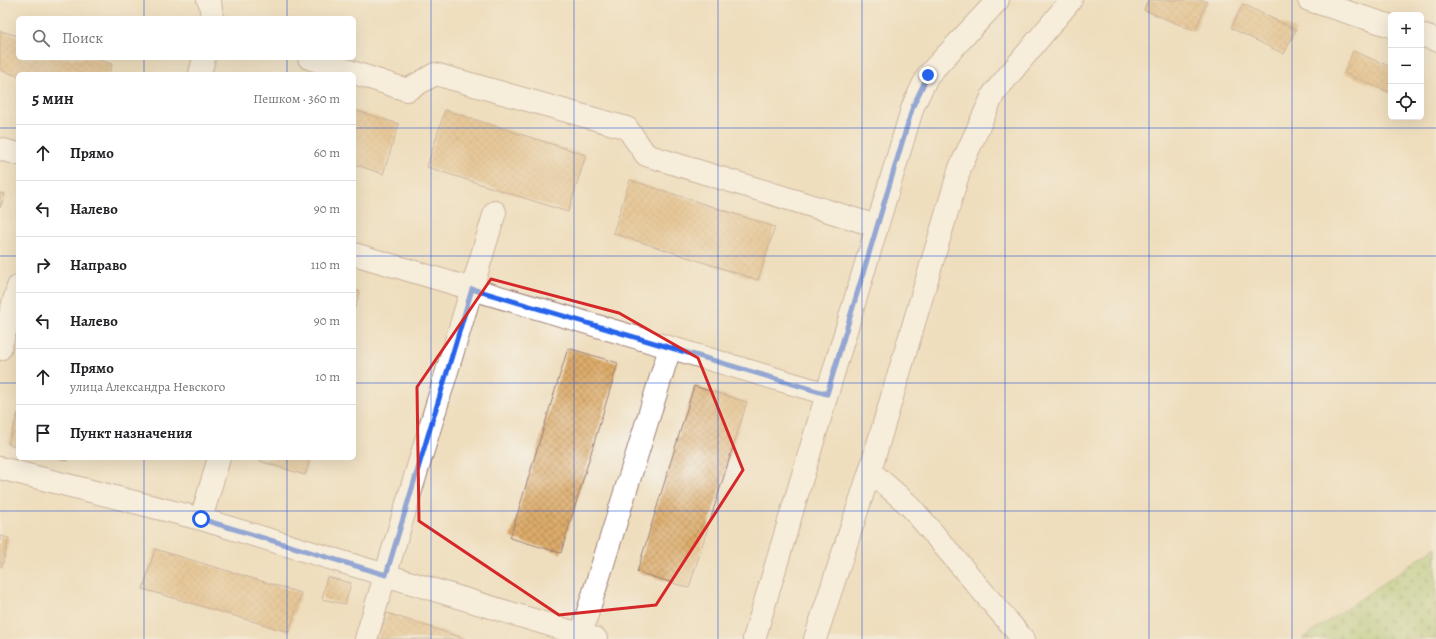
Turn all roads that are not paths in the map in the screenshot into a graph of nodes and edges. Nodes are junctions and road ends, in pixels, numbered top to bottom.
1 (208, 0) edge
2 (998, 0) edge
3 (1071, 0) edge
4 (1309, 0) edge
5 (212, 16) edge
6 (1388, 25) edge
7 (1424, 36) edge
8 (1436, 40) edge
9 (204, 60) edge
10 (315, 60) edge
11 (200, 72) edge
12 (352, 72) edge
13 (356, 73) edge
14 (0, 149) edge
15 (16, 153) edge
16 (495, 212) dead end
17 (877, 226) junction
18 (356, 255) edge
19 (472, 289) junction
20 (16, 294) edge
21 (670, 348) junction
22 (0, 349) edge
23 (827, 394) junction
24 (218, 460) edge
25 (0, 468) edge
26 (870, 471) junction
27 (201, 519) junction
28 (386, 575) junction
29 (589, 637) edge
30 (366, 639) edge
31 (754, 639) edge
32 (815, 639) edge
33 (1023, 639) edge

1 - 5 street
2 - 17 street
3 - 26 street
4 - 6 street
7 - 8 street
9 - 11 street
10 - 12 street
13 - 17 street
14 - 15 street
16 - 19 street
17 - 23 street
18 - 19 street
19 - 21 street
19 - 28 street
20 - 22 street
21 - 23 street
21 - 29 street
23 - 31 street
24 - 27 street
25 - 27 street
26 - 32 street
26 - 33 street
27 - 28 street
28 - 29 street
28 - 30 street

